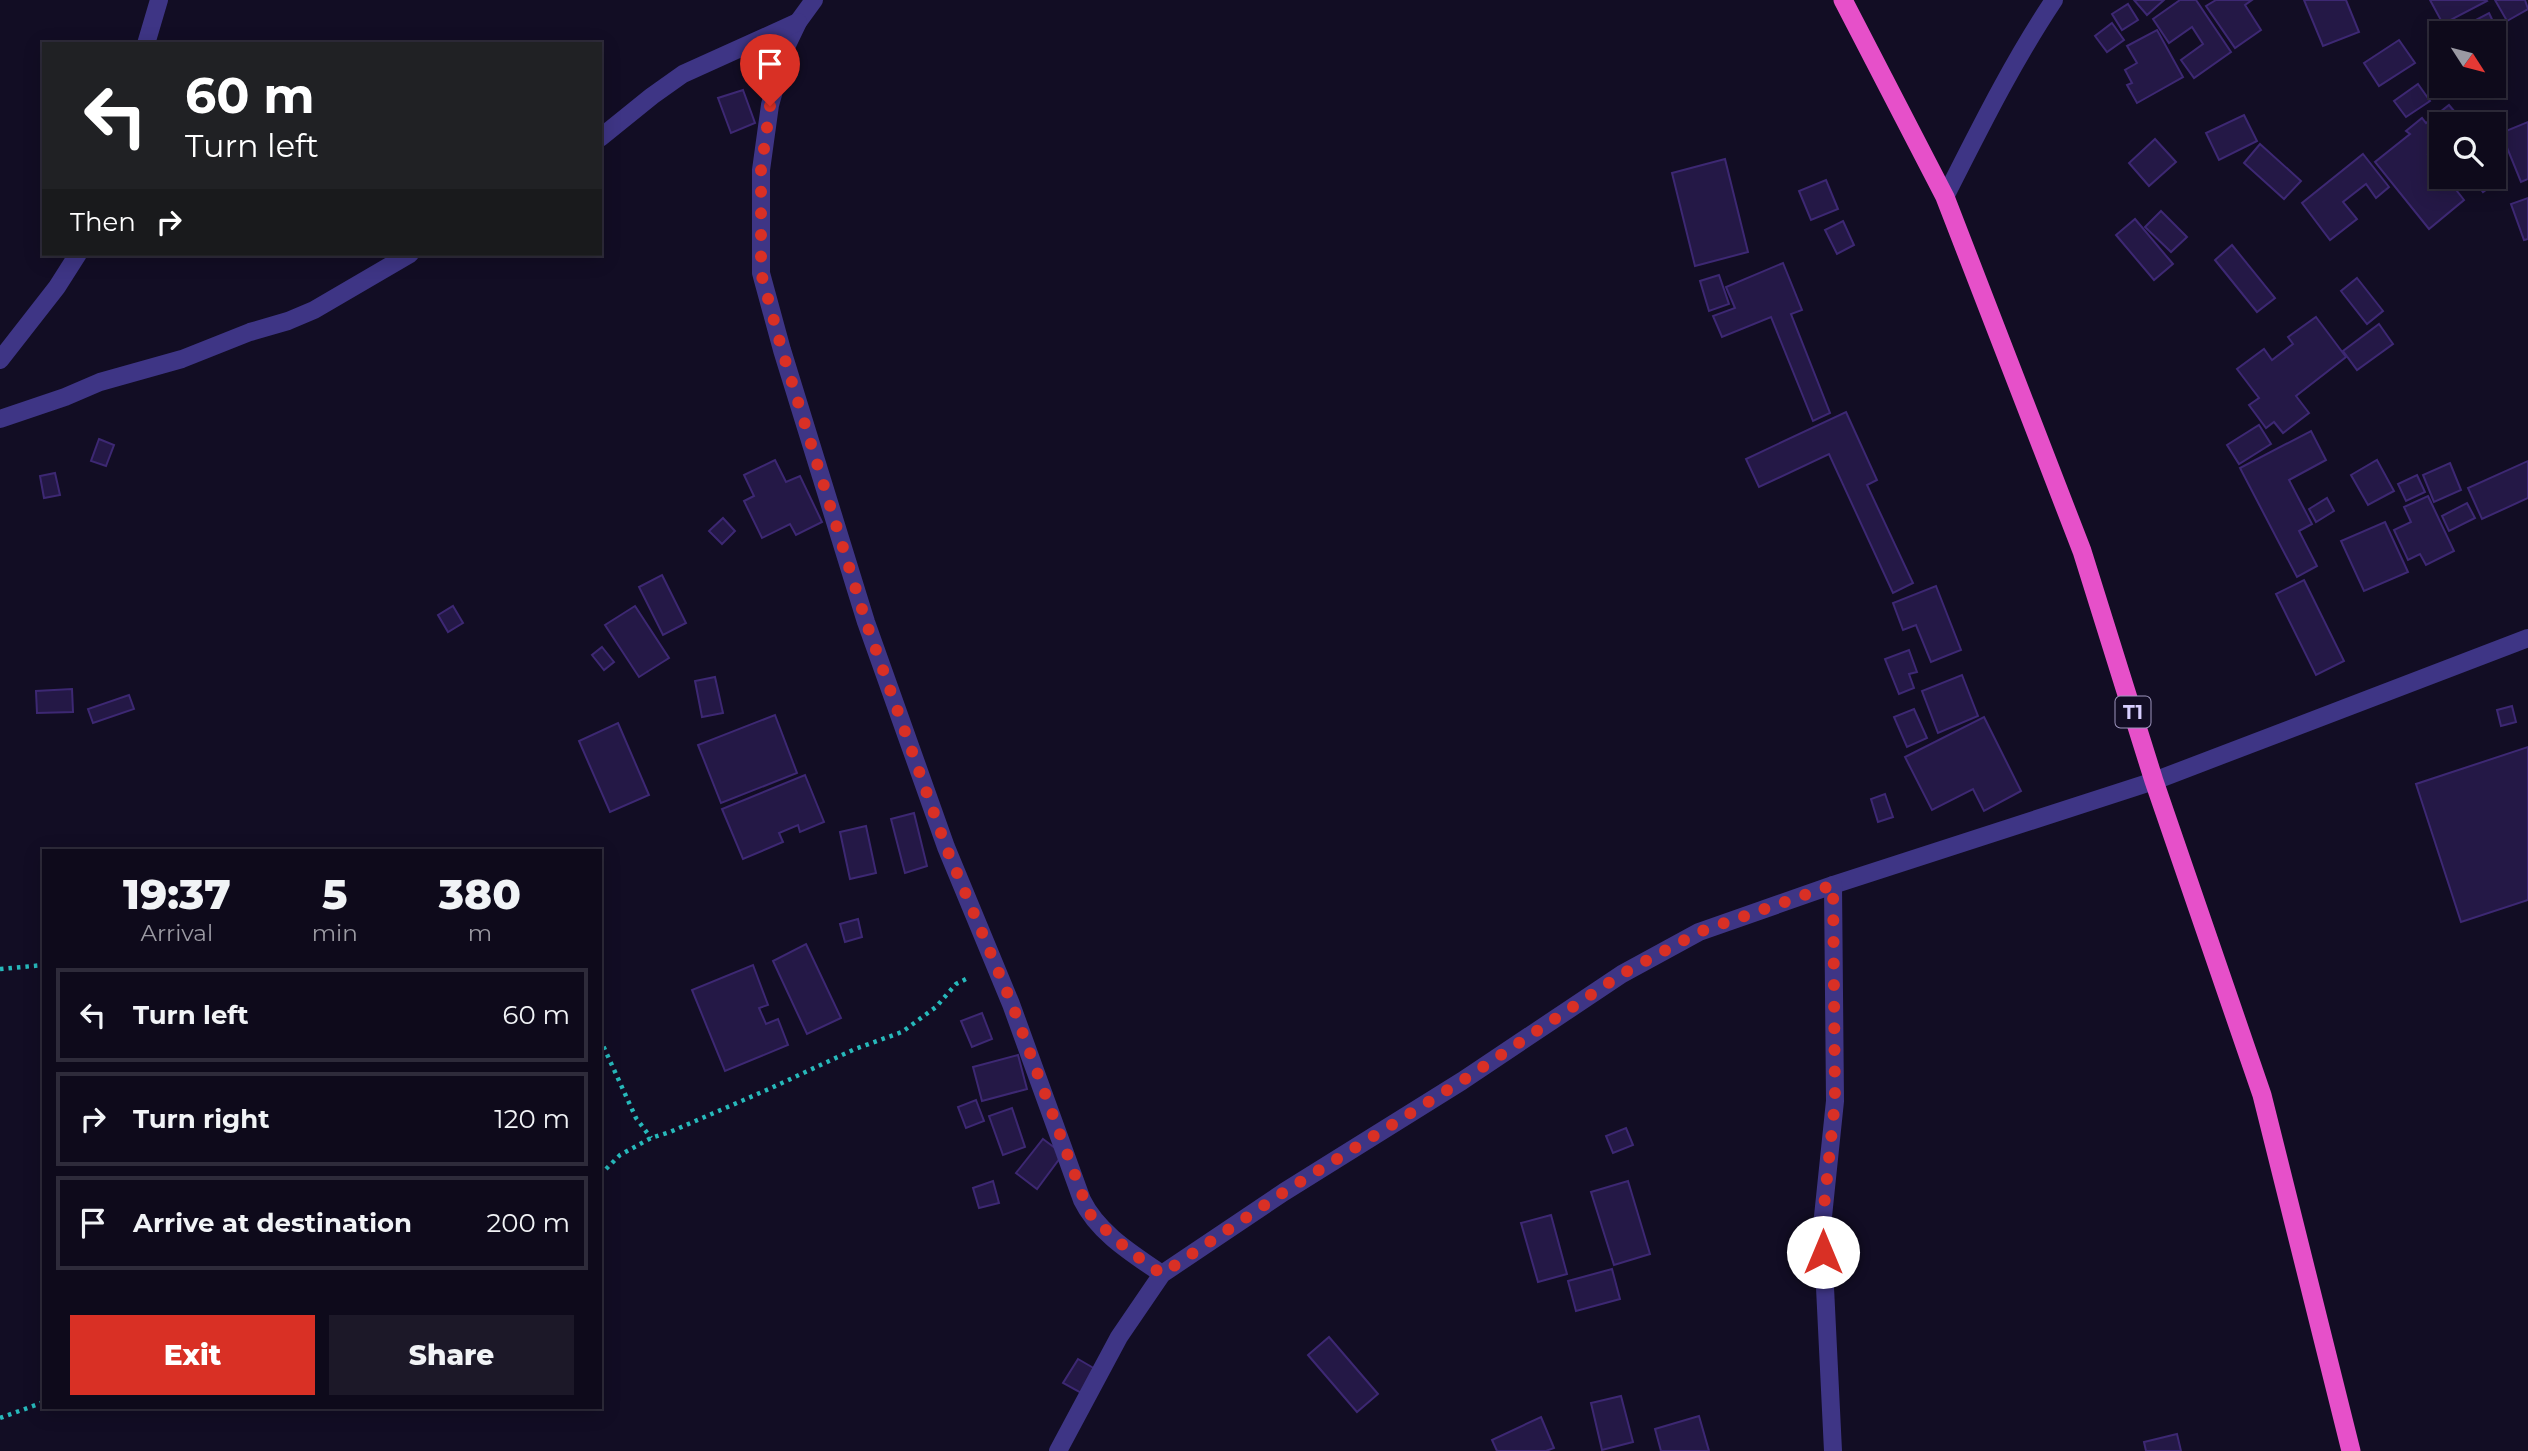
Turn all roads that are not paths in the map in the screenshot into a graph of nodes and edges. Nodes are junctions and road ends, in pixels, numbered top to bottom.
1 (159, 0) edge
2 (814, 0) edge
3 (1843, 0) edge
4 (2053, 0) edge
5 (798, 22) junction
6 (147, 42) edge
7 (602, 136) edge
8 (1945, 197) junction
9 (77, 256) edge
10 (407, 256) edge
11 (0, 360) edge
12 (0, 419) edge
13 (2528, 638) edge
14 (2154, 781) junction
15 (1833, 885) junction
16 (1162, 1274) junction
17 (1058, 1451) edge
18 (1833, 1451) edge
19 (2351, 1451) edge

1 - 6 street
2 - 5 street
3 - 8 highway, T1
4 - 8 street
5 - 7 street
5 - 16 street
8 - 14 highway, T1
9 - 11 street
10 - 12 street
13 - 14 street
14 - 15 street
14 - 19 highway, T1
15 - 16 street
15 - 18 street
16 - 17 street

